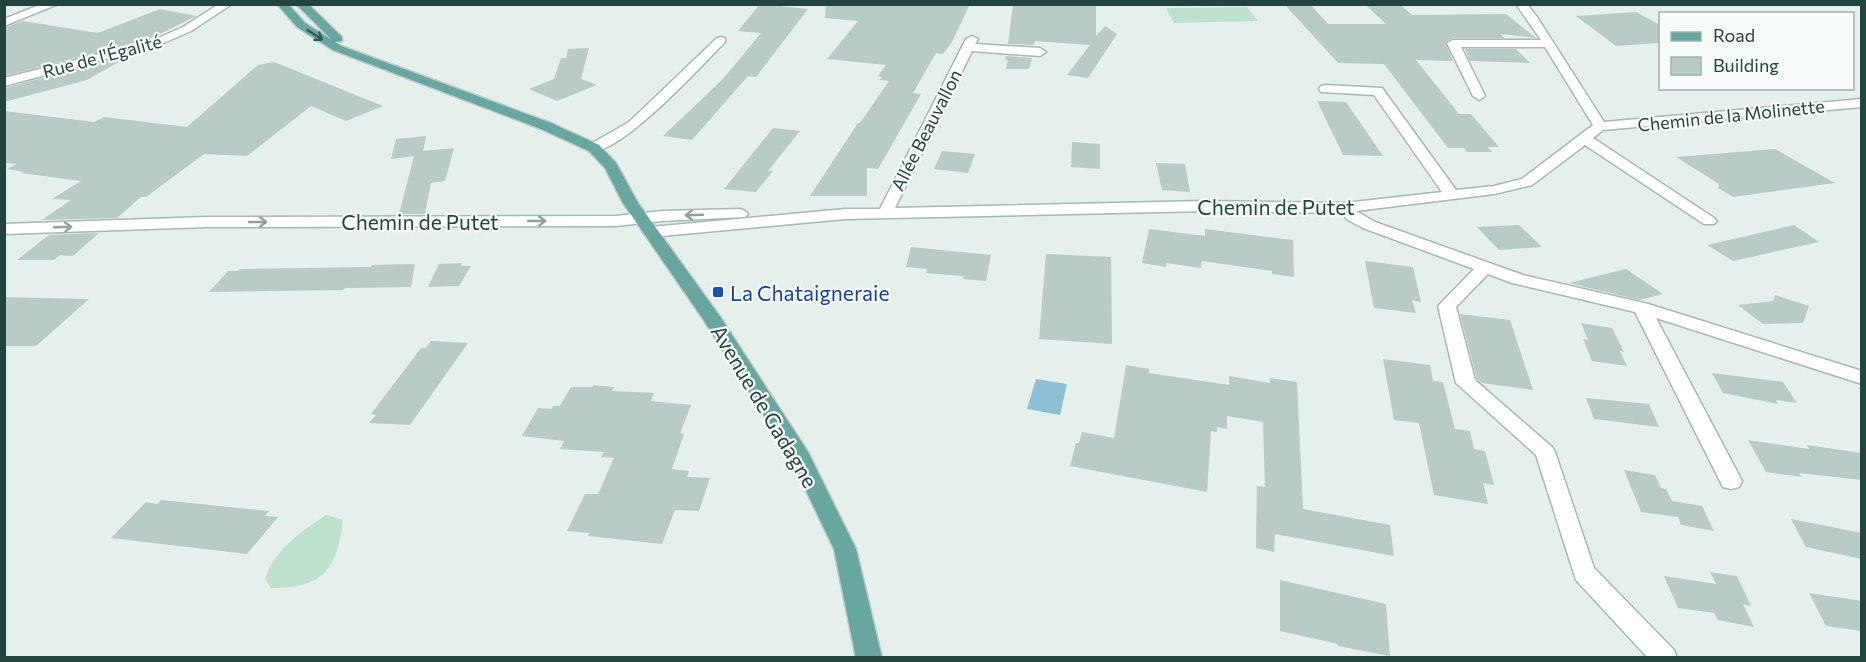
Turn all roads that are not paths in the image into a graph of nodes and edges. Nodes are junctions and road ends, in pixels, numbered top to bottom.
1 (53, 4) edge
2 (227, 4) edge
3 (282, 4) edge
4 (301, 4) edge
5 (1521, 4) edge
6 (4, 23) edge
7 (722, 40) dead end
8 (1549, 44) junction
9 (1040, 52) dead end
10 (356, 54) junction
11 (4, 82) edge
12 (1325, 89) dead end
13 (1479, 96) dead end
14 (1859, 104) edge
15 (1600, 126) junction
16 (1584, 138) junction
17 (594, 148) junction
18 (1452, 195) junction
19 (1345, 208) junction
20 (885, 213) junction
21 (1709, 221) dead end
22 (647, 225) junction
23 (4, 230) edge
24 (1485, 267) junction
25 (1642, 308) junction
26 (1862, 378) edge
27 (1731, 481) dead end
28 (869, 657) edge
29 (1665, 657) edge

1 - 6 street
2 - 11 street, Rue de l'Égalité
3 -> 10 main road, Avenue de Gadagne
4 - 10 main road, Avenue de Gadagne
5 - 8 street
7 - 17 street
8 - 13 street
8 - 15 street
9 - 20 street, Allée Beauvallon
10 - 17 main road, Avenue de Gadagne
12 - 18 street
14 - 15 street, Chemin de la Molinette
15 - 16 street, Chemin de Putet
16 - 18 street, Chemin de Putet
16 - 21 street
17 - 22 main road, Avenue de Gadagne
18 - 19 street, Chemin de Putet
19 - 20 street, Chemin de Putet
19 - 24 street
20 - 22 street, Chemin de Putet
23 -> 22 street, Chemin de Putet
22 - 28 main road, Avenue de Gadagne
24 - 25 street
24 - 29 street
25 - 26 street
25 - 27 street

